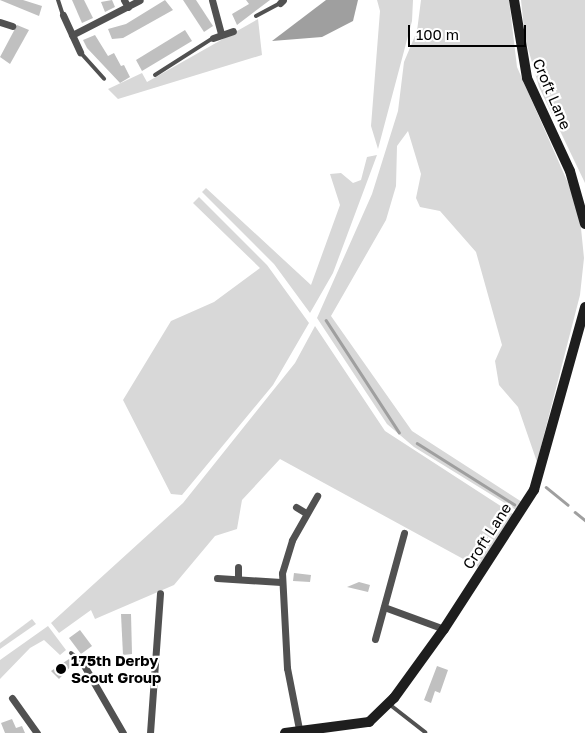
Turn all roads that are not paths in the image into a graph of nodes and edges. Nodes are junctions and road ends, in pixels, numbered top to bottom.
1 (58, 0) edge
2 (124, 0) edge
3 (140, 0) edge
4 (212, 0) edge
5 (514, 0) edge
6 (281, 1) edge
7 (128, 7) junction
8 (64, 15) joint
9 (256, 16) dead end
10 (1, 25) edge
11 (12, 26) dead end
12 (233, 31) dead end
13 (221, 33) junction
14 (72, 35) junction
15 (212, 38) joint
16 (80, 52) joint
17 (154, 75) dead end
18 (104, 79) dead end
19 (585, 224) edge
20 (585, 307) edge
21 (317, 496) dead end
22 (296, 507) dead end
23 (306, 513) junction
24 (404, 533) dead end
25 (238, 567) dead end
26 (218, 578) dead end
27 (238, 578) junction
28 (282, 582) junction
29 (160, 593) dead end
30 (384, 607) junction
31 (444, 629) junction
32 (375, 639) dead end
33 (71, 653) dead end
34 (82, 662) joint
35 (12, 698) dead end
36 (389, 704) junction
37 (299, 729) junction
38 (358, 729) edge
39 (331, 730) edge
40 (425, 732) edge
41 (36, 733) edge
42 (123, 733) edge
43 (150, 733) edge
44 (285, 733) edge

1 - 8 lane
2 - 7 street
3 - 7 street
4 - 13 street
5 - 19 street, Croft Lane
6 - 9 lane
7 - 14 street
8 - 14 street
10 - 11 street
12 - 13 street
13 - 15 street
14 - 16 street
15 - 17 lane
16 - 18 lane
20 - 31 street, Croft Lane
21 - 23 street
22 - 23 street
23 - 28 street
24 - 30 street
25 - 27 street
26 - 27 street
27 - 28 street
28 - 37 street
29 - 43 street
30 - 31 street
30 - 32 street
31 - 36 street, Croft Lane
33 - 34 lane
34 - 42 street
35 - 41 street
36 - 38 street, Croft Lane
36 - 40 lane
37 - 39 street, Croft Lane
37 - 44 street, Croft Lane
38 - 39 street, Croft Lane

